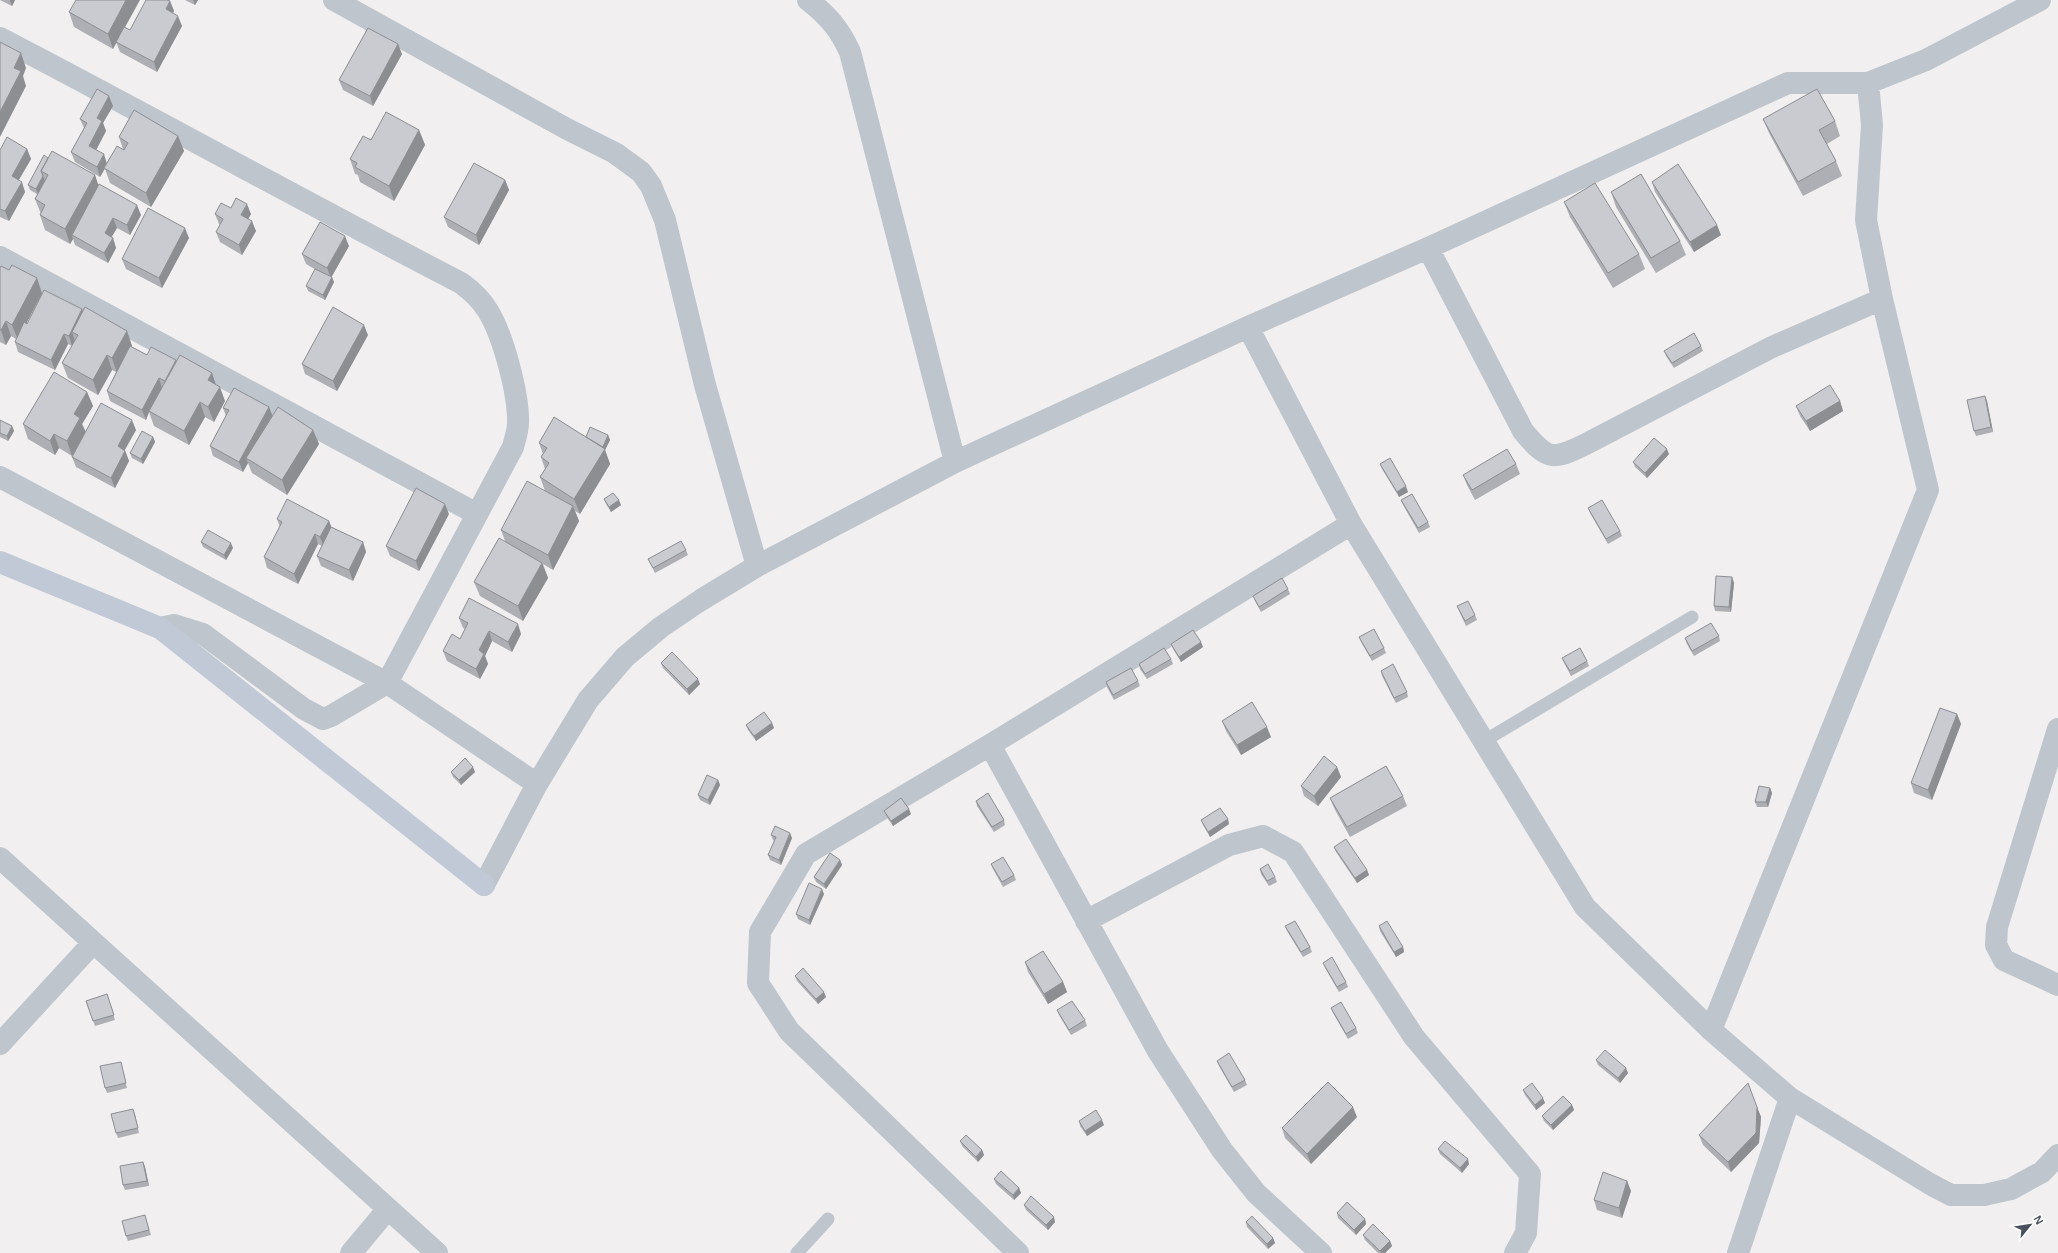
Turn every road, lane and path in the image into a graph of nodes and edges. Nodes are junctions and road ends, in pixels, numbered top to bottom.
1 (334, 0) edge
2 (808, 0) edge
3 (2040, 0) edge
4 (0, 38) edge
5 (1868, 83) junction
6 (1428, 248) junction
7 (0, 257) edge
8 (1882, 299) junction
9 (1248, 327) junction
10 (955, 462) junction
11 (0, 477) edge
12 (477, 514) junction
13 (1351, 524) junction
14 (0, 562) edge
15 (757, 566) junction
16 (1692, 617) dead end
17 (160, 628) junction
18 (387, 683) junction
19 (2058, 729) edge
20 (1484, 741) junction
21 (990, 745) junction
22 (536, 784) junction
23 (0, 858) edge
24 (1086, 921) junction
25 (93, 943) junction
26 (2058, 985) edge
27 (1711, 1030) junction
28 (0, 1044) edge
29 (1790, 1098) junction
30 (2058, 1155) edge
31 (388, 1210) junction
32 (828, 1219) dead end
33 (351, 1253) edge
34 (437, 1253) edge
35 (797, 1253) edge
36 (1018, 1253) edge
37 (1321, 1253) edge
38 (1515, 1253) edge
39 (1738, 1253) edge

1 - 15 street
2 - 10 street
3 - 5 street
4 - 12 street
5 - 6 street
5 - 8 street
6 - 8 street
6 - 9 street
7 - 12 street
8 - 27 street
9 - 10 street
9 - 13 street
10 - 15 street
11 - 18 street
12 - 18 street
13 - 20 street
13 - 21 street
14 - 17 street
15 - 22 street
16 - 20 lane
17 - 18 street
17 - 22 street
18 - 22 street
19 - 26 street
20 - 27 street
21 - 24 street
21 - 36 street
23 - 25 street
24 - 37 street
24 - 38 street
25 - 28 street
25 - 31 street
27 - 29 street
29 - 30 street
29 - 39 street
31 - 33 street
31 - 34 street
32 - 35 lane

